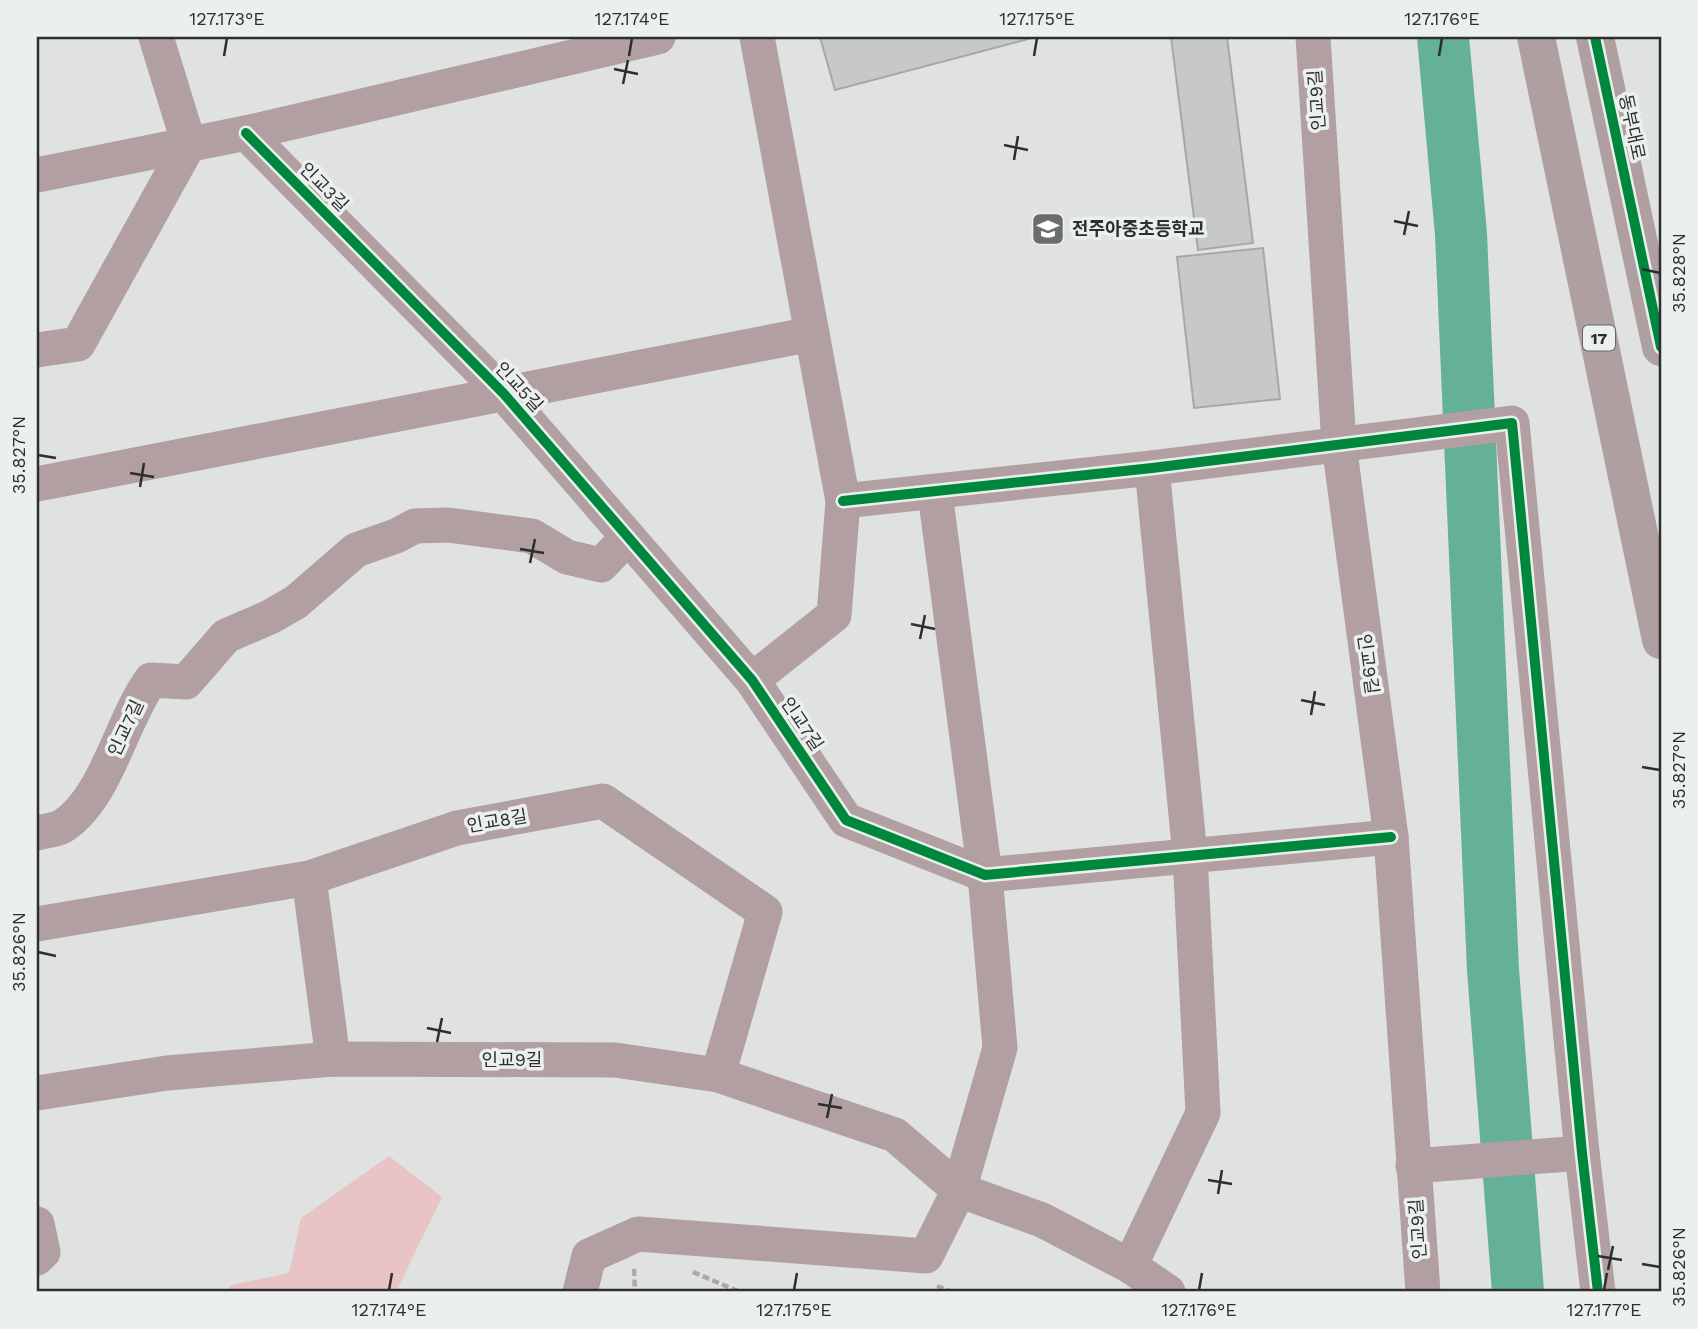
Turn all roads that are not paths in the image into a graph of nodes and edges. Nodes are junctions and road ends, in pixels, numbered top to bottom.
1 (156, 37) edge
2 (658, 37) edge
3 (757, 37) edge
4 (1313, 37) edge
5 (1536, 37) edge
6 (1595, 37) edge
7 (246, 133) junction
8 (189, 144) junction
9 (37, 175) edge
10 (377, 266) joint
11 (812, 334) junction
12 (1661, 347) edge
13 (37, 350) edge
14 (504, 394) junction
15 (1355, 442) junction
16 (1152, 468) junction
17 (37, 484) edge
18 (935, 493) junction
19 (843, 501) junction
20 (628, 537) junction
21 (1661, 640) edge
22 (752, 680) junction
23 (37, 833) edge
24 (1391, 837) junction
25 (1189, 855) junction
26 (985, 875) junction
27 (309, 878) junction
28 (37, 924) edge
29 (333, 1059) junction
30 (718, 1075) junction
31 (37, 1093) edge
32 (1570, 1154) junction
33 (1426, 1165) junction
34 (959, 1190) junction
35 (37, 1224) edge
36 (37, 1258) edge
37 (1130, 1266) junction
38 (580, 1292) edge
39 (1168, 1292) edge
40 (1423, 1292) edge
41 (1598, 1292) edge

1 - 8 street
2 - 7 street
3 - 11 street
4 - 15 street, 인교9길
5 - 21 main road, 17
6 - 12 main road, 동부대로
7 - 8 street
7 - 10 street, 인교3길
8 - 9 street
8 - 13 street
10 - 14 street, 인교5길
11 - 14 street, 인교5길
11 - 19 street
14 - 17 street, 인교5길
14 - 20 street, 인교5길
15 - 16 street
15 - 24 street, 인교9길
15 - 32 street
16 - 18 street
16 - 25 street
18 - 19 street
18 - 26 street
19 - 22 street
20 - 22 street, 인교7길
20 - 23 street, 인교7길
22 - 26 street, 인교7길
24 - 25 street
24 - 33 street, 인교9길
25 - 26 street
25 - 37 street
26 - 34 street
27 - 28 street, 인교8길
27 - 29 street
27 - 30 street, 인교8길
29 - 30 street, 인교9길
29 - 31 street, 인교9길
30 - 34 street, 인교9길
32 - 33 street
32 - 41 street
33 - 40 street, 인교9길
34 - 37 street, 인교9길
34 - 38 street
35 - 36 street
37 - 39 street, 인교9길

